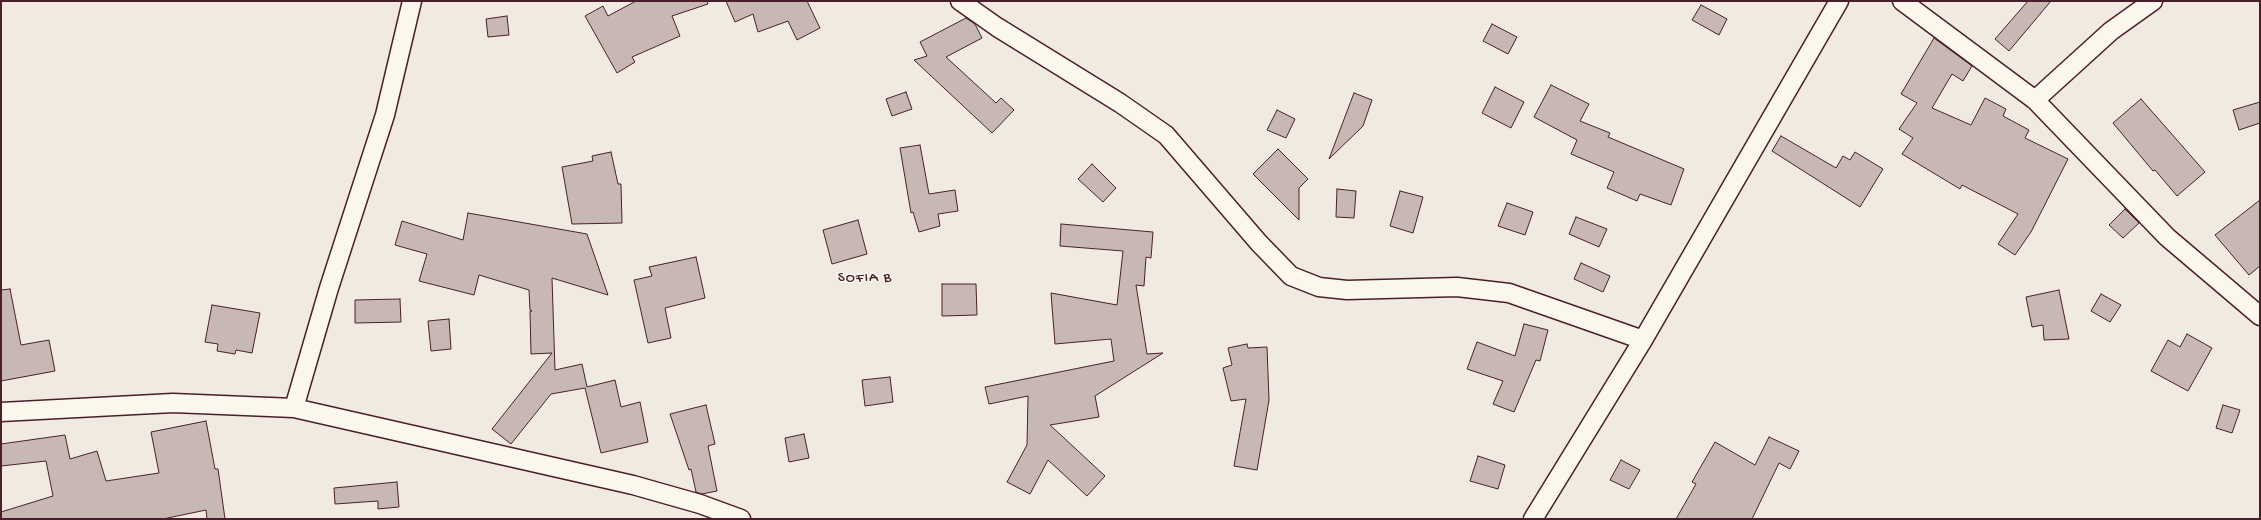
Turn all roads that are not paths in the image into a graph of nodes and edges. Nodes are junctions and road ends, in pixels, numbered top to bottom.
1 (412, 1) edge
2 (960, 1) edge
3 (1839, 1) edge
4 (1902, 1) edge
5 (2153, 1) edge
6 (2034, 100) junction
7 (2260, 316) edge
8 (1643, 340) junction
9 (294, 408) junction
10 (1, 412) edge
11 (741, 519) edge
12 (1533, 519) edge

1 - 9 street
2 - 8 street
3 - 8 street
4 - 6 street
5 - 6 street
6 - 7 street
8 - 12 street
9 - 10 street
9 - 11 street

